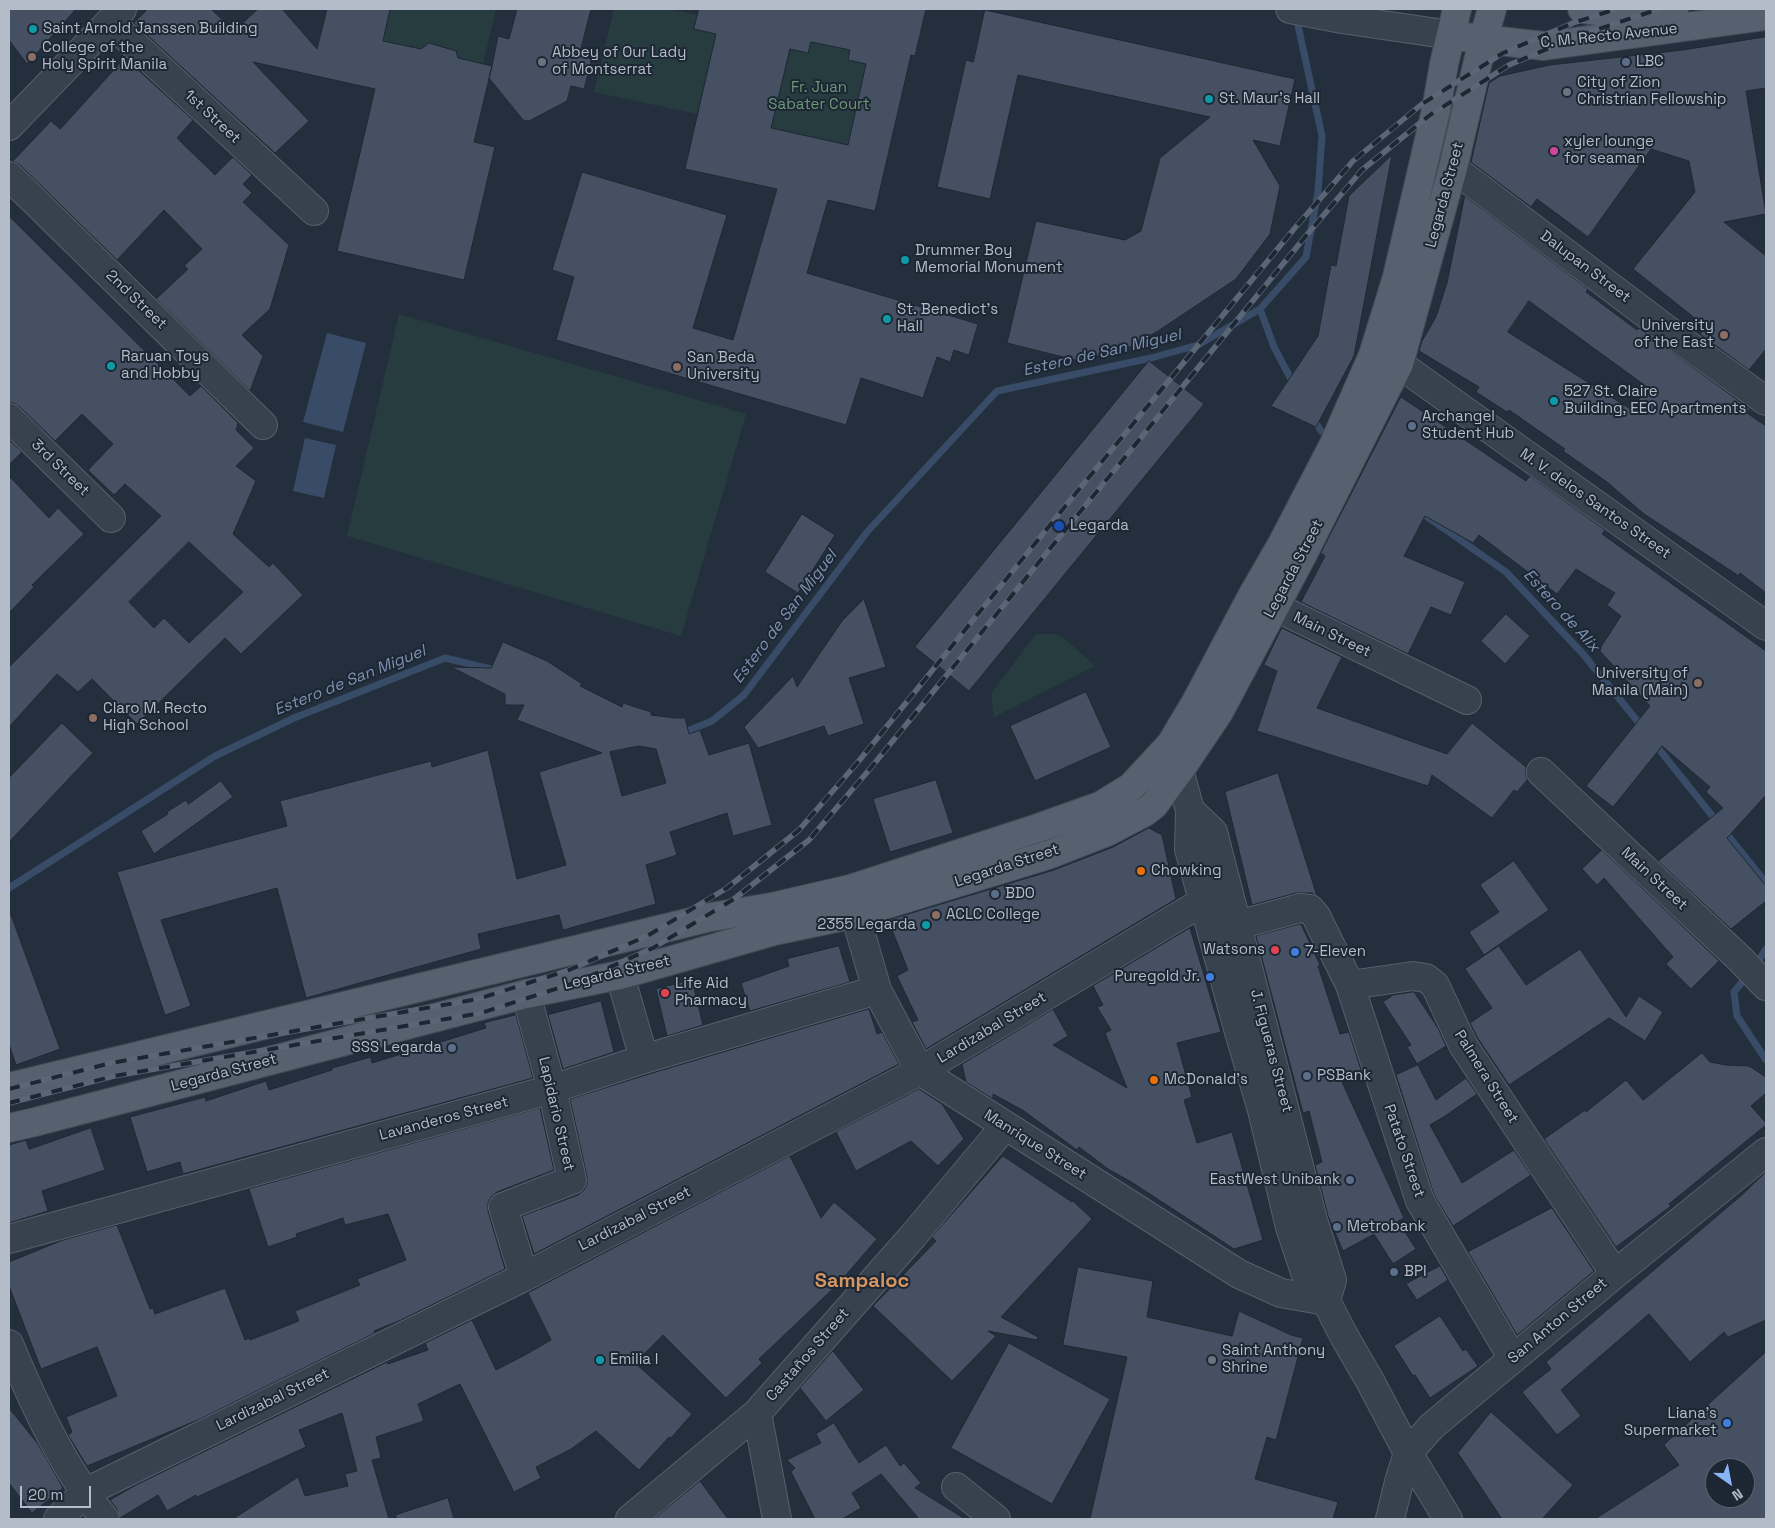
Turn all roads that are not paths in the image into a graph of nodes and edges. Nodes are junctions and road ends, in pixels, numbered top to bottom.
1 (1290, 9) edge
2 (1457, 9) edge
3 (1492, 9) edge
4 (1582, 9) edge
5 (1674, 9) edge
6 (116, 15) edge
7 (1766, 16) edge
8 (1451, 35) junction
9 (1482, 40) junction
10 (9, 126) edge
11 (1453, 168) junction
12 (9, 176) edge
13 (314, 212) dead end
14 (1398, 364) junction
15 (1766, 401) edge
16 (9, 418) edge
17 (263, 425) dead end
18 (111, 518) dead end
19 (1263, 601) junction
20 (1766, 626) edge
21 (1467, 700) dead end
22 (1171, 744) junction
23 (1180, 770) junction
24 (1541, 772) dead end
25 (1190, 810) junction
26 (1204, 900) junction
27 (852, 901) junction
28 (1238, 925) junction
29 (620, 975) junction
30 (1350, 985) junction
31 (1766, 986) edge
32 (877, 990) junction
33 (526, 994) junction
34 (1251, 1028) junction
35 (644, 1060) junction
36 (920, 1071) junction
37 (9, 1087) edge
38 (552, 1089) junction
39 (1005, 1126) junction
40 (9, 1128) edge
41 (1766, 1152) edge
42 (9, 1239) edge
43 (1615, 1274) junction
44 (524, 1276) junction
45 (1326, 1301) junction
46 (9, 1344) edge
47 (1512, 1359) junction
48 (757, 1413) junction
49 (1408, 1453) junction
50 (956, 1487) dead end
51 (84, 1493) junction
52 (58, 1519) edge
53 (105, 1519) edge
54 (630, 1519) edge
55 (777, 1519) edge
56 (996, 1519) edge
57 (1390, 1519) edge
58 (1448, 1519) edge

1 - 8 street
2 - 8 main road, Legarda Street
3 - 9 main road, Legarda Street
4 - 5 main road, C. M. Recto Avenue
6 - 10 street
6 - 13 street, 1st Street
7 - 9 main road, C. M. Recto Avenue
8 - 9 main road, C. M. Recto Avenue
8 - 19 main road, Legarda Street
9 - 11 main road, Legarda Street
11 - 14 main road, Legarda Street
11 - 15 street, Dalupan Street
12 - 17 street, 2nd Street
14 - 19 main road, Legarda Street
14 - 20 street, M. V. delos Santos Street
16 - 18 street, 3rd Street
19 - 21 street, Main Street
19 - 22 main road, Legarda Street
19 - 23 main road, Legarda Street
22 - 23 street, J. Figueras Street
22 - 27 main road, Legarda Street
23 - 25 street, J. Figueras Street
23 - 27 main road, Legarda Street
24 - 31 street, Main Street
25 - 26 street, J. Figueras Street
25 - 28 street, J. Figueras Street
26 - 34 street, J. Figueras Street
26 - 36 street, Lardizabal Street
27 - 29 main road, Legarda Street
27 - 32 street, Manrique Street
27 - 37 main road, Legarda Street
28 - 30 street
28 - 34 street, J. Figueras Street
29 - 33 main road, Legarda Street
29 - 35 street
30 - 43 street, Palmera Street
30 - 47 street, Patato Street
32 - 35 street, Lavanderos Street
32 - 36 street, Manrique Street
33 - 38 street, Lapidario Street
33 - 40 main road, Legarda Street
34 - 45 street, J. Figueras Street
35 - 38 street, Lavanderos Street
36 - 39 street, Manrique Street
36 - 44 street, Lardizabal Street
38 - 42 street, Lavanderos Street
38 - 44 street, Lapidario Street
39 - 45 street, Manrique Street
39 - 48 street, Castaños Street
41 - 43 street, San Anton Street
43 - 47 street, San Anton Street
44 - 51 street, Lardizabal Street
45 - 49 street, J. Figueras Street
46 - 51 street
47 - 49 street, San Anton Street
48 - 54 street, Castaños Street
48 - 55 street
49 - 57 street, San Anton Street
49 - 58 street, J. Figueras Street
50 - 56 street
51 - 52 street, Lardizabal Street
51 - 53 street

